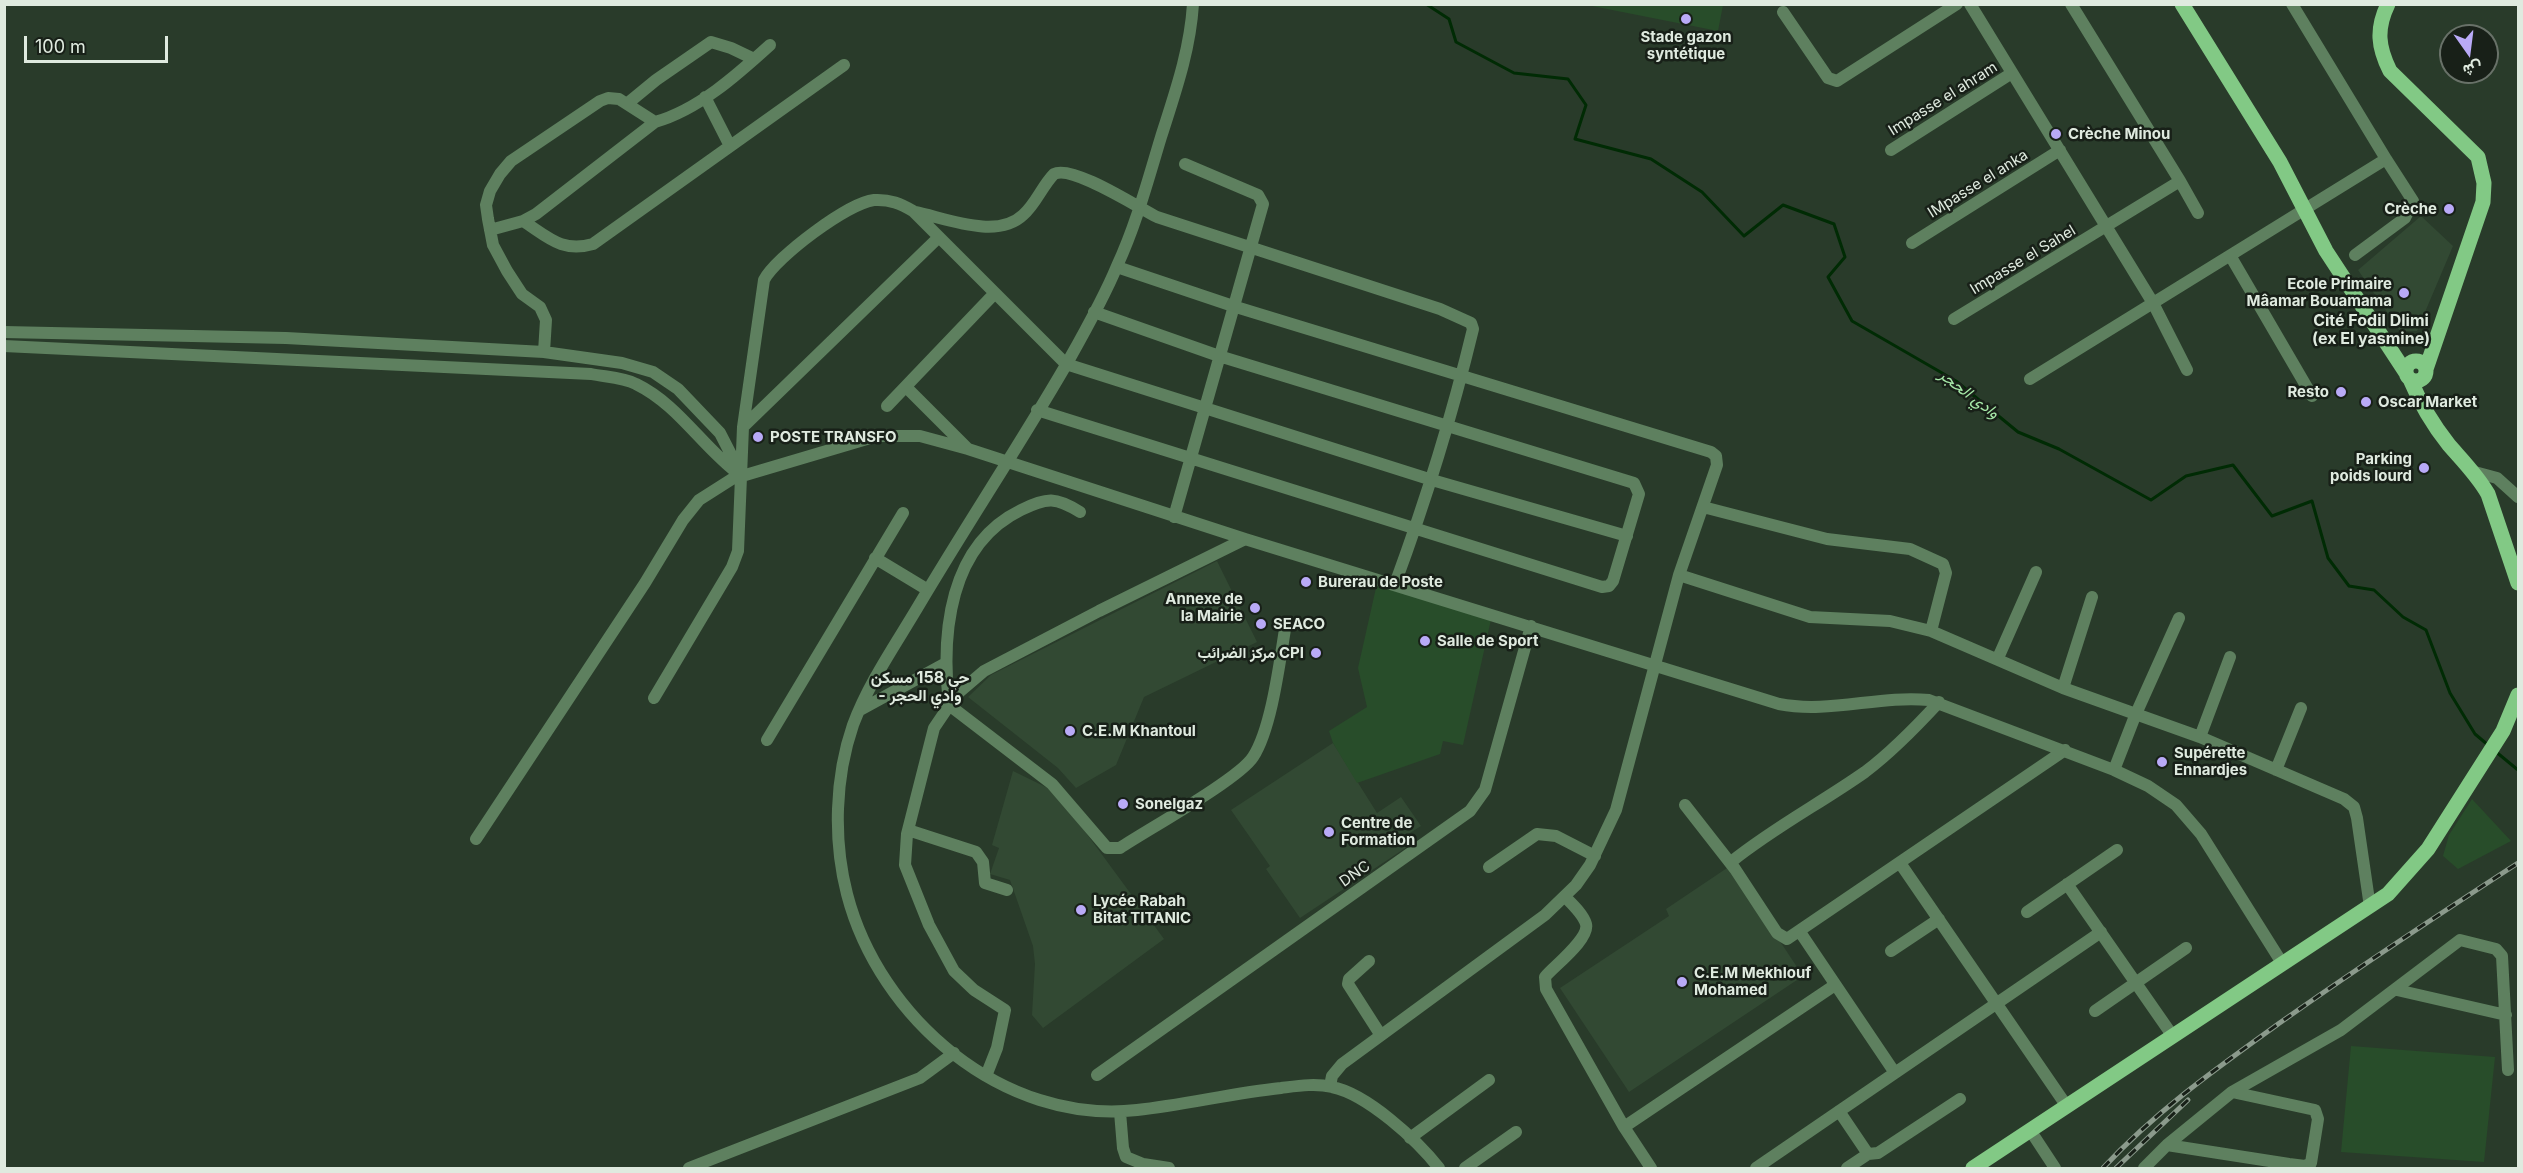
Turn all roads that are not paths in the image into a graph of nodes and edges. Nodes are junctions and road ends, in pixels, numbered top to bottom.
1 (1193, 4) edge
2 (1957, 4) edge
3 (1970, 4) edge
4 (2071, 4) edge
5 (2182, 4) edge
6 (2292, 4) edge
7 (2388, 4) edge
8 (1783, 12) dead end
9 (770, 45) dead end
10 (754, 59) junction
11 (844, 65) dead end
12 (2012, 73) junction
13 (705, 97) junction
14 (628, 103) junction
15 (655, 122) junction
16 (730, 146) junction
17 (1891, 150) dead end
18 (2060, 150) junction
19 (2386, 159) junction
20 (1185, 164) dead end
21 (2180, 180) junction
22 (1140, 207) junction
23 (2304, 209) junction
24 (914, 211) junction
25 (2198, 213) dead end
26 (523, 221) junction
27 (2107, 226) junction
28 (490, 230) junction
29 (939, 237) junction
30 (1912, 243) dead end
31 (1252, 250) junction
32 (2355, 255) dead end
33 (2231, 257) junction
34 (1117, 267) junction
35 (995, 293) junction
36 (2153, 303) junction
37 (1236, 307) junction
38 (1094, 312) junction
39 (1954, 319) dead end
40 (4, 332) edge
41 (286, 338) junction
42 (4, 346) edge
43 (544, 352) junction
44 (1219, 356) junction
45 (282, 361) junction
46 (1066, 364) junction
47 (2416, 369) junction
48 (2187, 370) dead end
49 (1462, 374) junction
50 (2030, 379) dead end
51 (906, 387) junction
52 (2312, 396) dead end
53 (887, 406) dead end
54 (1206, 409) junction
55 (1038, 410) junction
56 (743, 427) junction
57 (1448, 427) junction
58 (968, 449) junction
59 (1192, 457) junction
60 (1005, 463) junction
61 (2471, 471) junction
62 (742, 476) junction
63 (1432, 480) junction
64 (2518, 497) edge
65 (1702, 507) junction
66 (1080, 512) dead end
67 (903, 513) dead end
68 (1174, 517) junction
69 (1415, 530) junction
70 (1627, 536) junction
71 (1245, 539) junction
72 (875, 558) junction
73 (2036, 572) dead end
74 (1679, 575) junction
75 (2518, 583) edge
76 (1395, 584) junction
77 (928, 590) junction
78 (2092, 597) dead end
79 (2179, 618) dead end
80 (1286, 623) dead end
81 (1531, 626) junction
82 (1931, 631) junction
83 (2230, 657) dead end
84 (1998, 658) junction
85 (946, 663) junction
86 (1654, 664) junction
87 (2064, 688) junction
88 (2518, 695) edge
89 (654, 698) dead end
90 (1939, 702) junction
91 (949, 705) junction
92 (2301, 708) dead end
93 (860, 710) junction
94 (2135, 716) junction
95 (2200, 737) junction
96 (767, 741) dead end
97 (2064, 750) junction
98 (2114, 770) junction
99 (2276, 770) junction
100 (1685, 805) dead end
101 (908, 830) junction
102 (476, 839) dead end
103 (2117, 850) dead end
104 (1595, 856) junction
105 (1731, 862) junction
106 (1900, 863) junction
107 (1489, 867) dead end
108 (2067, 884) junction
109 (1007, 890) dead end
110 (1565, 897) junction
111 (2370, 907) junction
112 (2027, 912) dead end
113 (1939, 920) junction
114 (1800, 932) junction
115 (2101, 932) junction
116 (2186, 948) dead end
117 (1891, 951) dead end
118 (1369, 962) dead end
119 (2282, 963) junction
120 (2135, 981) junction
121 (1835, 985) junction
122 (2397, 990) junction
123 (1996, 1003) junction
124 (2095, 1011) dead end
125 (2506, 1015) junction
126 (1380, 1034) junction
127 (2172, 1035) junction
128 (954, 1053) junction
129 (2508, 1070) dead end
130 (1895, 1073) junction
131 (1097, 1075) dead end
132 (986, 1076) junction
133 (1489, 1080) dead end
134 (1330, 1086) junction
135 (2232, 1092) junction
136 (1960, 1099) dead end
137 (2066, 1106) junction
138 (1839, 1111) junction
139 (1120, 1112) junction
140 (1624, 1127) junction
141 (2030, 1130) junction
142 (1516, 1132) dead end
143 (1410, 1138) junction
144 (2167, 1145) junction
145 (1868, 1154) junction
146 (689, 1168) edge
147 (1170, 1168) edge
148 (1439, 1168) edge
149 (1465, 1168) edge
150 (1651, 1168) edge
151 (1756, 1168) edge
152 (1847, 1168) edge
153 (1973, 1168) edge
154 (2055, 1168) edge
155 (2144, 1168) edge

1 - 22 street
2 - 8 street
3 - 12 street
4 - 21 street
5 - 23 main road
6 - 19 street
7 - 47 main road
9 - 10 street
10 - 13 street
10 - 14 street
11 - 16 street
12 - 17 street, Impasse el ahram
12 - 18 street
13 - 15 street
13 - 16 street
14 - 15 street
14 - 28 street
15 - 26 street
16 - 26 street
18 - 27 street
18 - 30 street, IMpasse el anka
19 - 23 street
19 - 32 street
20 - 31 street
21 - 25 street
21 - 27 street, Impasse el Sahel
22 - 24 street
22 - 31 street
22 - 34 street
23 - 33 street
23 - 47 main road
24 - 29 street
24 - 56 street
26 - 28 street
27 - 36 street
27 - 39 street, Impasse el Sahel
28 - 43 street
29 - 35 street
29 - 56 street
31 - 37 street
31 - 49 street
33 - 36 street
33 - 52 street
34 - 37 street
34 - 38 street
35 - 46 street
35 - 51 street
36 - 48 street
36 - 50 street
37 - 44 street
37 - 49 street
38 - 44 street
38 - 46 street
40 - 41 street
41 - 43 street
41 - 45 street
42 - 45 street
43 - 62 street
44 - 54 street
44 - 57 street
45 - 62 street
46 - 54 street
46 - 55 street
47 - 61 main road
49 - 57 street
49 - 65 street
51 - 53 street
51 - 58 street
54 - 59 street
54 - 63 street
55 - 59 street
55 - 60 street
56 - 62 street
57 - 63 street
57 - 70 street
58 - 60 street
58 - 62 street
59 - 68 street
59 - 69 street
60 - 68 street
60 - 77 street
61 - 64 street
61 - 75 main road
62 - 89 street
62 - 102 street
63 - 69 street
63 - 70 street
65 - 74 street
65 - 82 street
66 - 85 street
67 - 72 street
68 - 71 street
69 - 70 street
69 - 76 street
71 - 76 street
71 - 91 street
72 - 77 street
72 - 96 street
73 - 84 street
74 - 82 street
74 - 86 street
76 - 81 street
77 - 93 street
78 - 87 street
79 - 94 street
80 - 91 street
81 - 86 street
81 - 131 street, DNC
82 - 84 street
83 - 95 street
84 - 87 street
85 - 91 street
85 - 93 street
86 - 90 street
86 - 104 street
87 - 94 street
88 - 111 main road
90 - 97 street
90 - 105 street
91 - 101 street
92 - 99 street
93 - 128 street
94 - 95 street
94 - 98 street
95 - 99 street
97 - 98 street
97 - 106 street
98 - 119 street
99 - 111 street
100 - 105 street
101 - 109 street
101 - 132 street
103 - 108 street
104 - 107 street
104 - 110 street
105 - 114 street
106 - 113 street
106 - 114 street
108 - 112 street
108 - 115 street
110 - 126 street
110 - 140 street
111 - 119 main road
113 - 117 street
113 - 123 street
114 - 121 street
115 - 120 street
115 - 123 street
116 - 120 street
118 - 126 street
119 - 127 main road
120 - 124 street
120 - 127 street
121 - 130 street
121 - 140 street
122 - 125 street
122 - 125 street
122 - 135 street
123 - 130 street
123 - 137 street
125 - 129 street
126 - 134 street
127 - 137 main road
128 - 132 street
128 - 146 street
130 - 138 street
132 - 139 street
133 - 143 street
134 - 139 street
134 - 143 street
135 - 144 street
135 - 144 street
136 - 145 street
137 - 141 main road
138 - 145 street
138 - 151 street
139 - 147 street
140 - 150 street
141 - 153 main road
141 - 154 street
142 - 149 street
143 - 148 street
144 - 155 street
145 - 152 street

